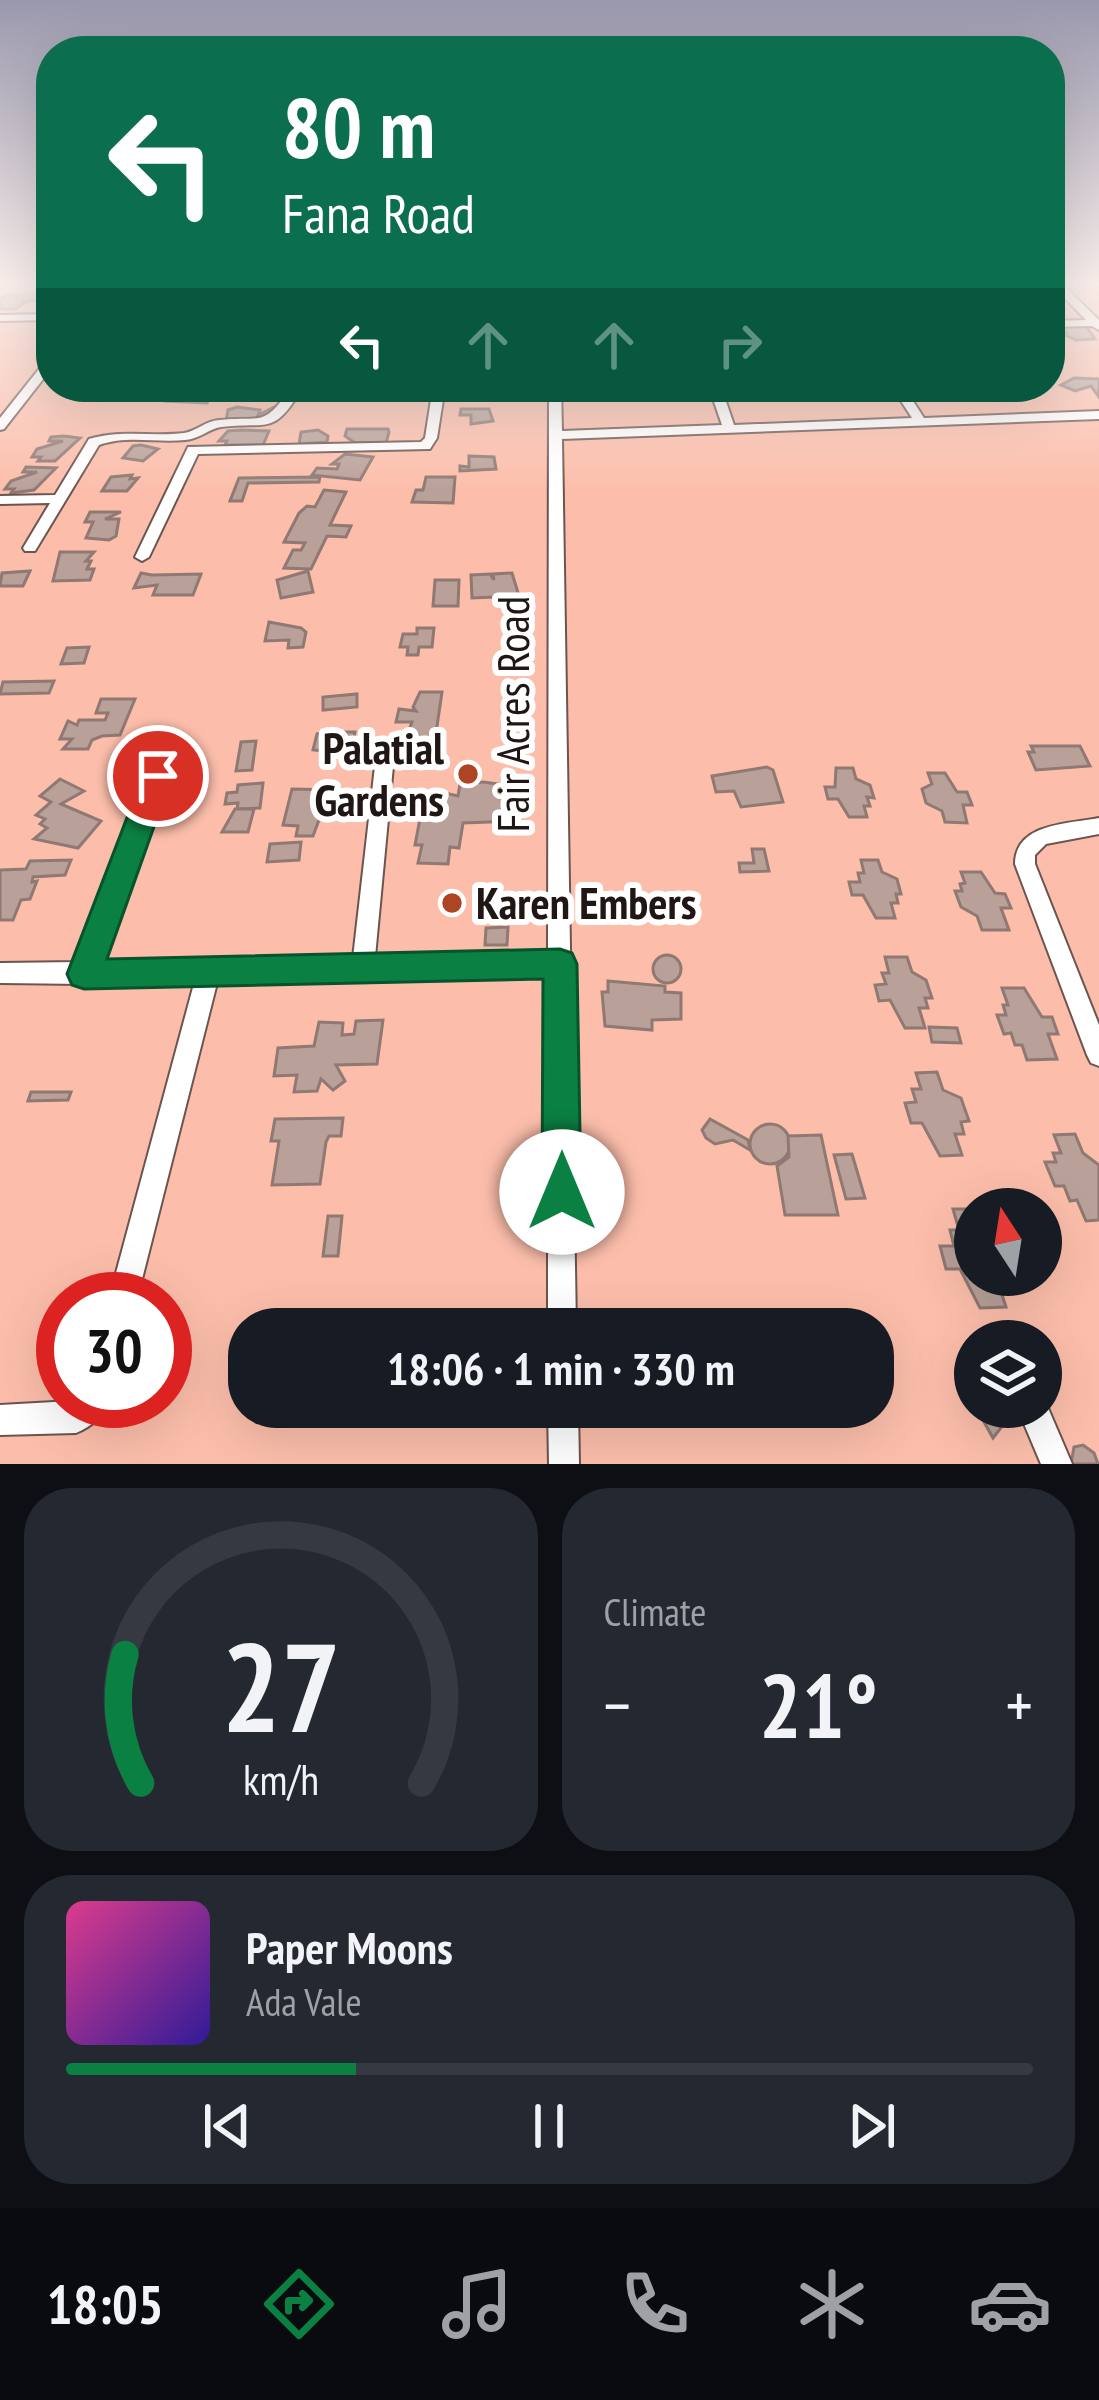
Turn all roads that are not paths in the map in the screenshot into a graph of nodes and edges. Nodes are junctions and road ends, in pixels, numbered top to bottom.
1 (36, 381) edge
2 (287, 402) edge
3 (437, 402) edge
4 (556, 402) edge
5 (720, 402) edge
6 (908, 402) edge
7 (1099, 415) edge
8 (919, 420) junction
9 (0, 427) edge
10 (729, 428) junction
11 (556, 435) junction
12 (58, 499) junction
13 (0, 500) edge
14 (30, 548) dead end
15 (142, 557) dead end
16 (384, 766) dead end
17 (158, 776) dead end
18 (1099, 826) edge
19 (560, 964) junction
20 (363, 968) junction
21 (209, 970) junction
22 (0, 973) edge
23 (84, 974) junction
24 (1099, 1055) edge
25 (130, 1272) edge
26 (562, 1308) edge
27 (36, 1419) edge
28 (0, 1420) edge
29 (563, 1428) edge
30 (1041, 1428) edge
31 (564, 1464) edge
32 (1057, 1464) edge

1 - 9 street
2 - 12 street
3 - 15 street
4 - 11 street, Fair Acres Road
5 - 10 street
6 - 8 street
7 - 8 street
8 - 10 street
10 - 11 street
11 - 19 street, Fair Acres Road
12 - 13 street
12 - 14 street
16 - 20 street
17 - 23 street
18 - 24 street
19 - 20 street
19 - 26 street, Fair Acres Road
20 - 21 street
21 - 23 street
21 - 25 street
22 - 23 street
27 - 28 street
29 - 31 street
30 - 32 street

